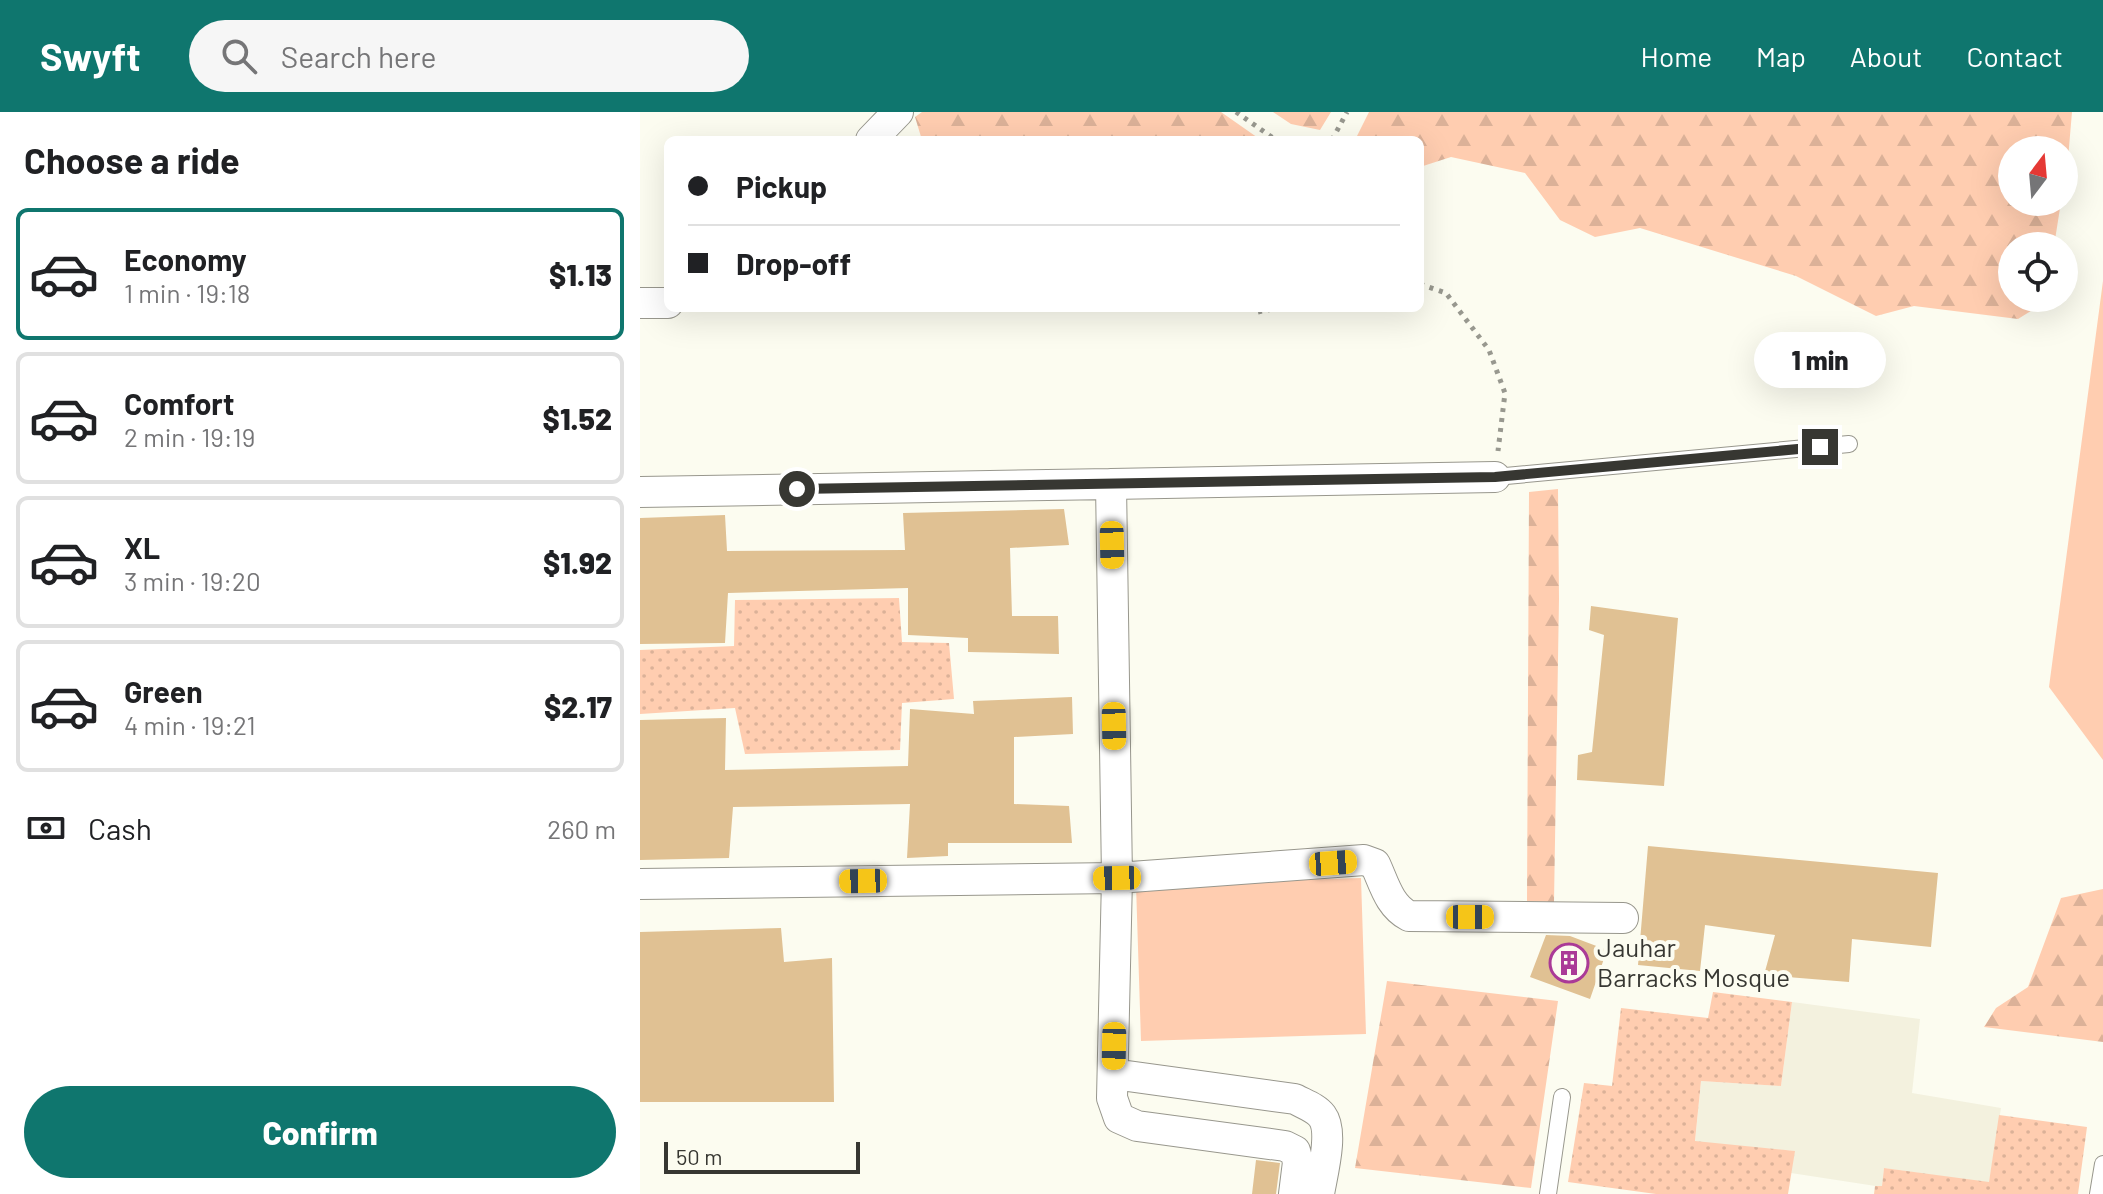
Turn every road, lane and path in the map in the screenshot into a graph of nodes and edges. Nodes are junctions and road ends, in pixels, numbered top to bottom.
1 (898, 112) edge
2 (1236, 112) edge
3 (1347, 112) edge
4 (875, 136) edge
5 (1270, 136) edge
6 (1334, 136) edge
7 (1424, 285) edge
8 (640, 303) edge
9 (664, 303) edge
10 (1849, 444) dead end
11 (1495, 477) junction
12 (1111, 484) junction
13 (640, 492) edge
14 (1117, 878) junction
15 (640, 884) edge
16 (1623, 918) dead end
17 (1113, 1074) junction
18 (1562, 1097) dead end
19 (2103, 1164) edge
20 (1294, 1194) edge
21 (1319, 1194) edge
22 (1548, 1194) edge
23 (2098, 1194) edge

1 - 4 street
2 - 5 path
3 - 6 path
7 - 11 path
8 - 9 street
10 - 11 lane
11 - 12 street
12 - 13 street
12 - 14 street
14 - 15 street
14 - 16 street
14 - 17 street
17 - 20 street
17 - 21 street
18 - 22 lane
19 - 23 lane

